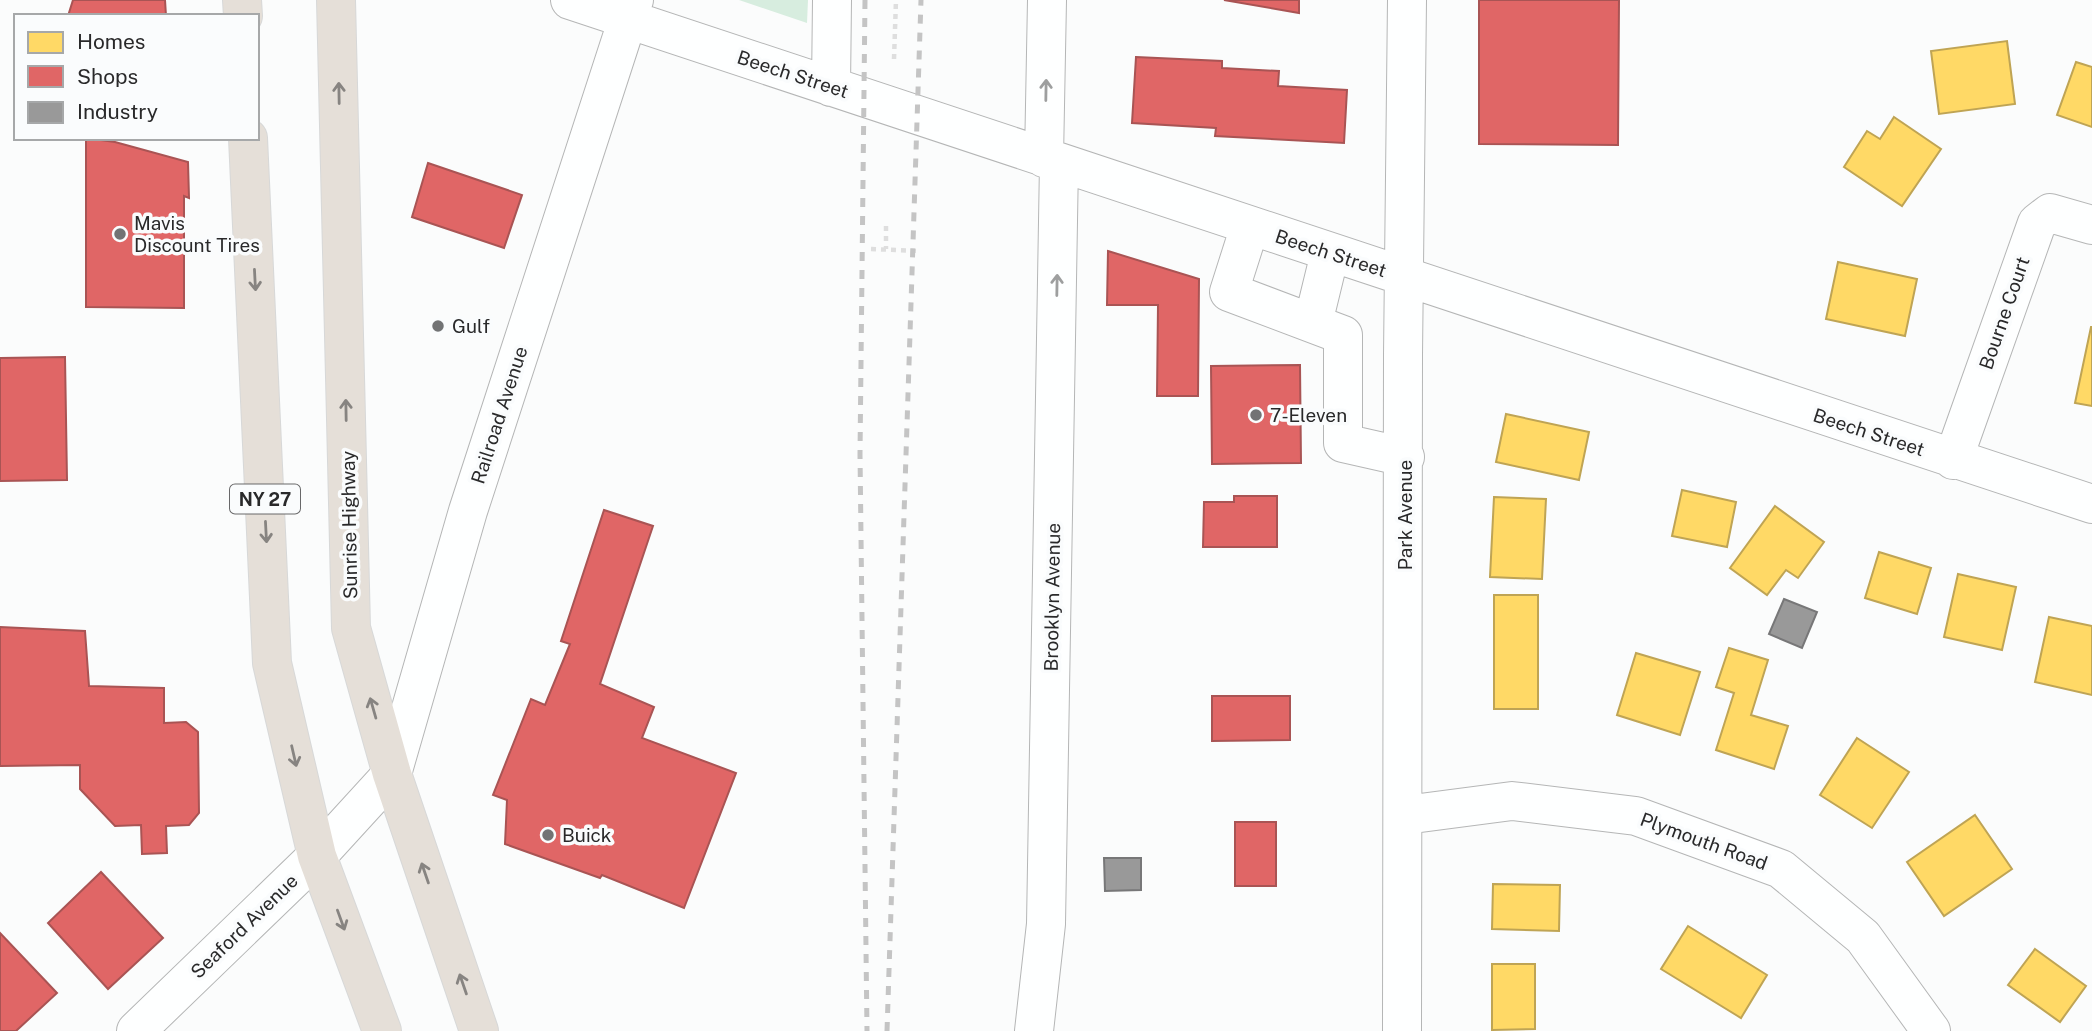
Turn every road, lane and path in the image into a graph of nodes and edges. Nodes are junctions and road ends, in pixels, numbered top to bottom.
1 (336, 0) edge
2 (570, 0) edge
3 (832, 0) edge
4 (896, 0) edge
5 (1047, 0) edge
6 (1407, 0) edge
7 (631, 10) edge
8 (894, 59) dead end
9 (831, 87) junction
10 (248, 140) edge
11 (1052, 160) junction
12 (2092, 225) edge
13 (886, 226) dead end
14 (1250, 226) junction
15 (871, 248) dead end
16 (886, 249) junction
17 (919, 251) dead end
18 (1330, 253) junction
19 (1405, 277) junction
20 (1328, 329) junction
21 (1403, 355) junction
22 (1405, 457) junction
23 (1953, 460) junction
24 (2092, 504) edge
25 (392, 774) junction
26 (1405, 815) junction
27 (350, 820) joint
28 (317, 856) junction
29 (136, 1031) edge
30 (382, 1031) edge
31 (479, 1031) edge
32 (1034, 1031) edge
33 (1402, 1031) edge
34 (1931, 1031) edge

25 -> 1 highway, Sunrise Highway
2 - 7 street, Beech Street
3 - 9 street
4 - 8 path
11 -> 5 street, Brooklyn Avenue
6 - 19 street, Park Avenue
7 - 9 street, Beech Street
7 - 25 street, Railroad Avenue
9 - 11 street, Beech Street
10 -> 28 highway, NY 27
11 - 14 street, Beech Street
32 -> 11 street, Brooklyn Avenue
12 - 23 street, Bourne Court
13 - 16 path
14 - 18 street, Beech Street
14 - 20 street
15 - 16 path
16 - 17 path
18 - 19 street, Beech Street
18 - 20 street
19 - 21 street, Park Avenue
19 - 23 street, Beech Street
20 - 21 street
20 - 22 street
21 - 22 street, Park Avenue
22 - 26 street, Park Avenue
23 - 24 street, Beech Street
25 - 27 street, Railroad Avenue
31 -> 25 highway, Sunrise Highway
26 - 33 street, Park Avenue
26 - 34 street, Plymouth Road
27 - 28 street, Seaford Avenue
28 - 29 street, Seaford Avenue
28 -> 30 highway, NY 27

